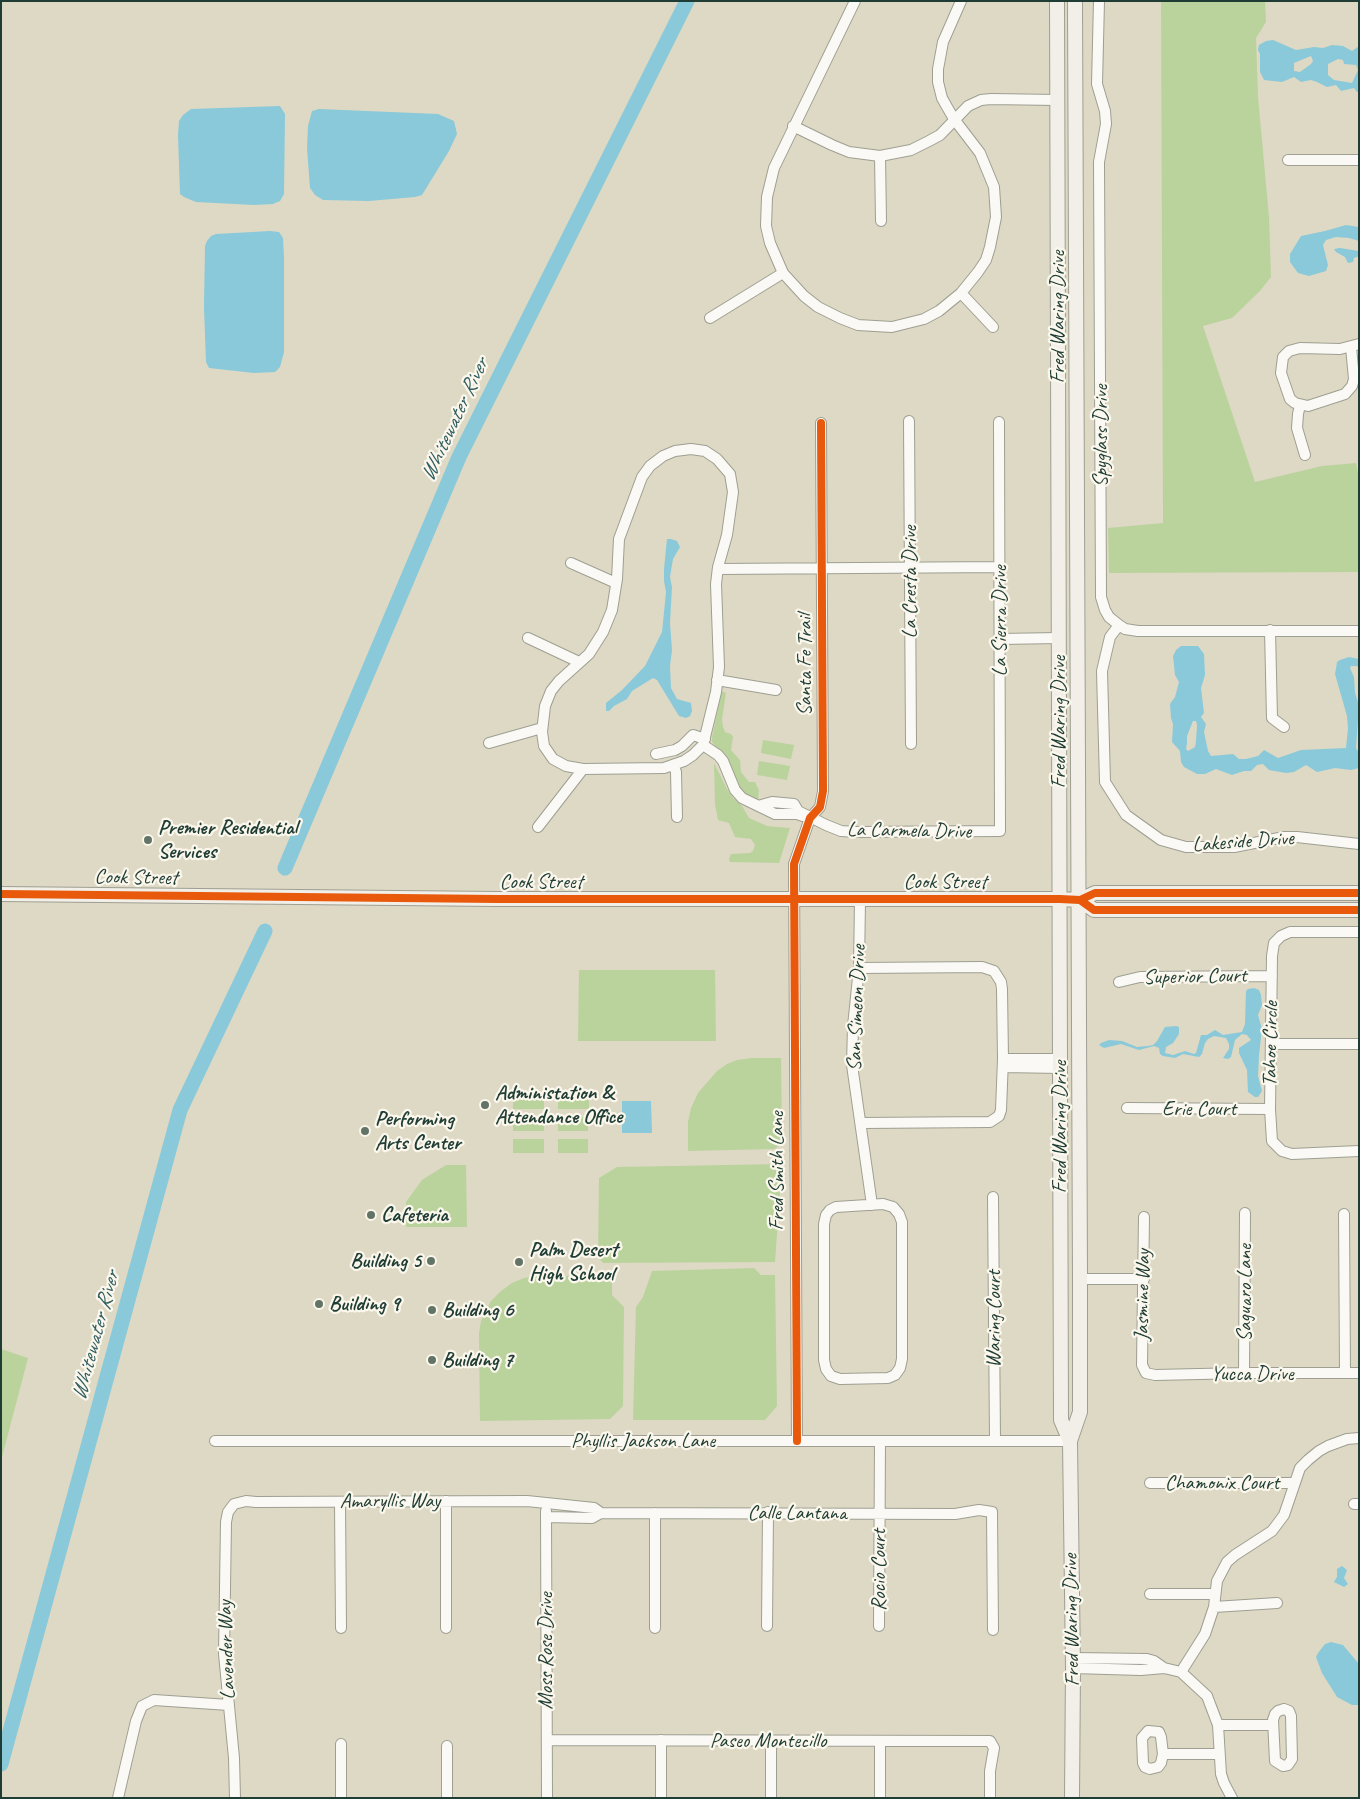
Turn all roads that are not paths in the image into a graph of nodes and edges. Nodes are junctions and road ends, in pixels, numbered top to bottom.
1 (855, 1) edge
2 (961, 1) edge
3 (1057, 1) edge
4 (1075, 1) edge
5 (1098, 1) edge
6 (1057, 100) junction
7 (954, 120) junction
8 (793, 126) junction
9 (880, 156) junction
10 (1288, 160) dead end
11 (1359, 160) edge
12 (881, 221) dead end
13 (1076, 223) junction
14 (783, 273) junction
15 (961, 293) junction
16 (710, 318) dead end
17 (994, 327) dead end
18 (1355, 346) edge
19 (1300, 405) junction
20 (909, 421) dead end
21 (999, 422) dead end
22 (821, 424) dead end
23 (1305, 455) dead end
24 (571, 562) dead end
25 (910, 567) junction
26 (822, 568) junction
27 (1000, 568) junction
28 (718, 569) junction
29 (616, 582) junction
30 (1119, 625) junction
31 (1270, 630) junction
32 (1359, 630) edge
33 (528, 638) dead end
34 (1059, 638) junction
35 (1000, 639) junction
36 (579, 662) junction
37 (718, 680) junction
38 (776, 690) dead end
39 (1284, 727) dead end
40 (542, 728) junction
41 (704, 742) junction
42 (489, 743) dead end
43 (911, 744) dead end
44 (656, 754) dead end
45 (674, 766) junction
46 (583, 769) junction
47 (1079, 776) junction
48 (758, 806) junction
49 (677, 817) dead end
50 (810, 818) junction
51 (1000, 820) joint
52 (538, 827) dead end
53 (1359, 844) edge
54 (1359, 893) edge
55 (1, 894) edge
56 (1060, 899) junction
57 (794, 900) junction
58 (860, 900) junction
59 (1080, 900) junction
60 (1359, 910) edge
61 (1359, 932) edge
62 (859, 968) junction
63 (1272, 976) junction
64 (1119, 982) dead end
65 (1271, 1044) junction
66 (1359, 1044) edge
67 (1003, 1063) junction
68 (1060, 1063) junction
69 (1127, 1108) dead end
70 (1270, 1109) junction
71 (860, 1123) junction
72 (1079, 1145) junction
73 (1359, 1151) edge
74 (1060, 1168) junction
75 (993, 1197) dead end
76 (872, 1205) junction
77 (1245, 1213) dead end
78 (1344, 1214) dead end
79 (1144, 1217) dead end
80 (1080, 1279) junction
81 (1144, 1279) junction
82 (1146, 1373) joint
83 (1244, 1373) junction
84 (1344, 1373) junction
85 (1359, 1373) edge
86 (1359, 1438) edge
87 (215, 1441) dead end
88 (797, 1441) junction
89 (880, 1441) junction
90 (995, 1441) junction
91 (1070, 1442) junction
92 (1150, 1483) dead end
93 (1294, 1484) junction
94 (446, 1501) junction
95 (340, 1502) junction
96 (234, 1504) joint
97 (546, 1504) junction
98 (768, 1512) junction
99 (601, 1513) junction
100 (655, 1513) junction
101 (879, 1513) junction
102 (546, 1517) junction
103 (1150, 1594) dead end
104 (1215, 1594) junction
105 (1277, 1603) dead end
106 (1214, 1607) junction
107 (767, 1626) dead end
108 (879, 1626) dead end
109 (341, 1628) dead end
110 (446, 1628) dead end
111 (654, 1628) dead end
112 (993, 1630) dead end
113 (1133, 1658) junction
114 (1073, 1663) junction
115 (1164, 1668) junction
116 (1132, 1669) junction
117 (1181, 1672) junction
118 (229, 1705) junction
119 (1218, 1725) junction
120 (1274, 1725) junction
121 (547, 1740) junction
122 (661, 1740) junction
123 (771, 1740) junction
124 (880, 1741) junction
125 (341, 1744) dead end
126 (447, 1746) dead end
127 (1163, 1754) dead end
128 (1219, 1754) junction
129 (118, 1798) edge
130 (235, 1798) edge
131 (342, 1798) edge
132 (447, 1798) edge
133 (547, 1798) edge
134 (661, 1798) edge
135 (771, 1798) edge
136 (880, 1798) edge
137 (990, 1798) edge
138 (1072, 1798) edge
139 (1232, 1798) edge

1 - 8 street
2 - 7 street
3 - 6 main road, Fred Waring Drive
4 - 13 main road, Fred Waring Drive
5 - 30 street, Spyglass Drive
6 - 7 street
6 - 13 main road
6 - 34 main road, Fred Waring Drive
7 - 9 street
7 - 15 street
8 - 9 street
8 - 14 street
9 - 12 street
10 - 11 street
13 - 47 main road, Fred Waring Drive
14 - 15 street
14 - 16 street
15 - 17 street
18 - 19 street
18 - 19 street
19 - 23 street
20 - 25 street, La Cresta Drive
21 - 27 street, La Sierra Drive
22 - 26 street, Santa Fe Trail
24 - 29 street
25 - 26 street
25 - 27 street
25 - 43 street, La Cresta Drive
26 - 28 street
26 - 50 street, Santa Fe Trail
27 - 35 street, La Sierra Drive
28 - 29 street
28 - 37 street
29 - 36 street
30 - 31 street
30 - 53 street, Lakeside Drive
31 - 32 street
31 - 39 street
33 - 36 street
34 - 35 street
34 - 47 main road
34 - 56 main road, Fred Waring Drive
35 - 51 street, La Sierra Drive
36 - 40 street
37 - 38 street
37 - 41 street
40 - 42 street
40 - 46 street
41 - 44 street
41 - 45 street
41 - 48 street, La Carmela Drive
45 - 46 street
45 - 49 street
46 - 52 street
47 - 59 main road, Fred Waring Drive
48 - 50 street, La Carmela Drive
48 - 50 street, La Carmela Drive
50 - 51 street, La Carmela Drive
50 - 57 street, Santa Fe Trail
54 - 59 main road, Cook Street
55 - 57 main road, Cook Street
56 - 58 main road, Cook Street
56 - 59 main road, Cook Street
56 - 68 main road, Fred Waring Drive
57 - 58 main road, Cook Street
57 - 88 street, Fred Smith Lane
58 - 62 street, San Simeon Drive
59 - 60 main road, Cook Street
59 - 72 main road, Fred Waring Drive
61 - 63 street, Tahoe Circle
62 - 67 street
62 - 71 street, San Simeon Drive
63 - 64 street, Superior Court
63 - 65 street, Tahoe Circle
65 - 66 street
65 - 70 street, Tahoe Circle
67 - 68 street
67 - 71 street
68 - 72 main road
68 - 74 main road, Fred Waring Drive
69 - 70 street, Erie Court
70 - 73 street, Tahoe Circle
71 - 76 street, San Simeon Drive
72 - 80 main road, Fred Waring Drive
74 - 80 main road
74 - 91 main road, Fred Waring Drive
75 - 90 street, Waring Court
76 - 76 street
77 - 83 street, Saguaro Lane
78 - 84 street
79 - 81 street, Jasmine Way
80 - 81 street
80 - 91 main road, Fred Waring Drive
81 - 82 street, Jasmine Way
82 - 83 street, Yucca Drive
83 - 84 street, Yucca Drive
84 - 85 street, Yucca Drive
86 - 93 street
87 - 88 street, Phyllis Jackson Lane
88 - 89 street, Phyllis Jackson Lane
89 - 90 street, Phyllis Jackson Lane
89 - 101 street, Rocio Court
90 - 91 street, Phyllis Jackson Lane
91 - 114 main road, Fred Waring Drive
92 - 93 street, Chamonix Court
93 - 104 street
94 - 95 street, Amaryllis Way
94 - 97 street, Amaryllis Way
94 - 110 street
95 - 96 street, Amaryllis Way
95 - 109 street
96 - 118 street, Lavender Way
97 - 99 street, Calle Lantana
97 - 102 street, Moss Rose Drive
98 - 100 street, Calle Lantana
98 - 101 street, Calle Lantana
98 - 107 street
99 - 100 street, Calle Lantana
99 - 102 street, Calle Lantana
100 - 111 street
101 - 108 street, Rocio Court
101 - 112 street, Calle Lantana
102 - 121 street, Moss Rose Drive
103 - 104 street
104 - 106 street
105 - 106 street
106 - 117 street
113 - 114 street
113 - 115 street
113 - 116 street
114 - 116 street
114 - 138 main road, Fred Waring Drive
115 - 116 street
115 - 117 street
117 - 119 street
118 - 129 street
118 - 130 street, Lavender Way
119 - 120 street
119 - 128 street
120 - 120 street
121 - 122 street, Paseo Montecillo
121 - 133 street, Moss Rose Drive
122 - 123 street, Paseo Montecillo
122 - 134 street
123 - 124 street, Paseo Montecillo
123 - 135 street
124 - 136 street
124 - 137 street, Paseo Montecillo
125 - 131 street
126 - 132 street
127 - 128 street
128 - 139 street

